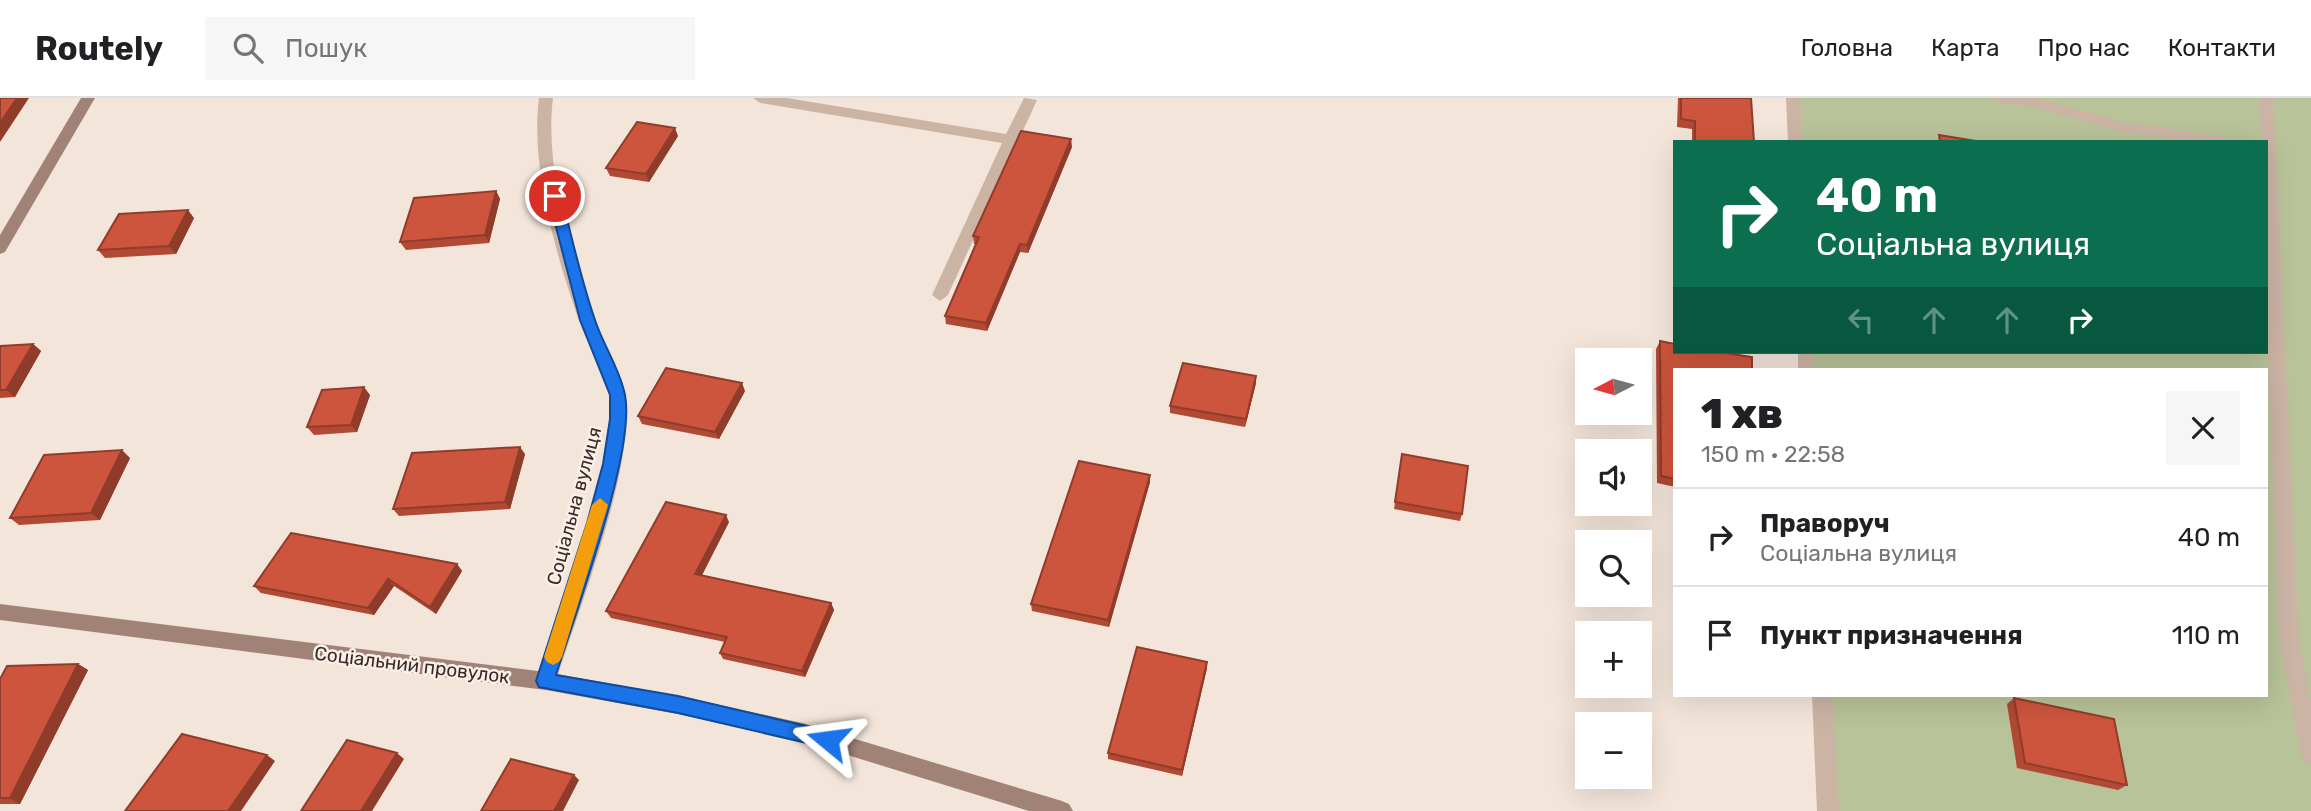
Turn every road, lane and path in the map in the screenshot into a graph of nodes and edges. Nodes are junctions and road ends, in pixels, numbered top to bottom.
1 (88, 98) edge
2 (546, 98) edge
3 (760, 98) edge
4 (1793, 98) edge
5 (2000, 98) edge
6 (2266, 98) edge
7 (1030, 100) dead end
8 (1011, 140) junction
9 (1795, 140) edge
10 (2212, 140) edge
11 (2267, 140) edge
12 (2268, 173) edge
13 (0, 248) edge
14 (940, 295) dead end
15 (0, 612) edge
16 (545, 681) junction
17 (1822, 697) edge
18 (2311, 754) edge
19 (1062, 811) edge
20 (1828, 811) edge

1 - 13 street
2 - 16 street, Соціальна вулиця
3 - 8 street
4 - 9 street
5 - 10 street
6 - 11 street
7 - 8 street
8 - 14 street
12 - 18 street
15 - 16 street, Соціальний провулок
16 - 19 street, Соціальний провулок
17 - 20 street

